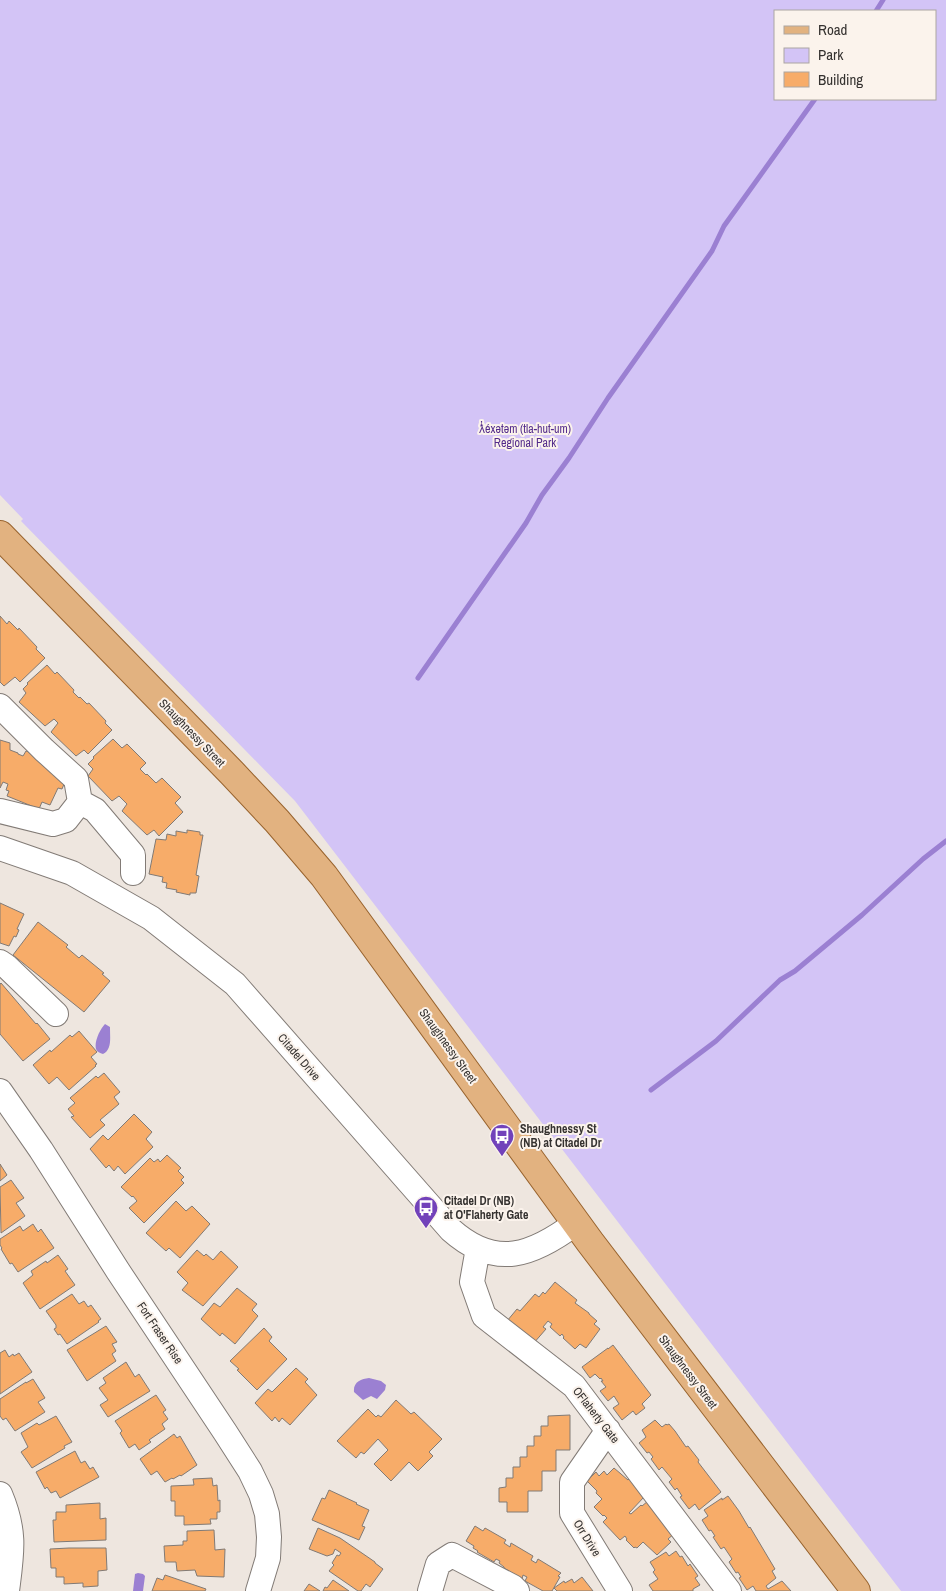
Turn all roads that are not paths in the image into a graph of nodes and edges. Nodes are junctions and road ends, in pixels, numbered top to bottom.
1 (0, 535) edge
2 (0, 706) edge
3 (80, 802) junction
4 (0, 811) edge
5 (0, 848) edge
6 (132, 874) dead end
7 (0, 962) edge
8 (56, 1014) dead end
9 (0, 1091) edge
10 (576, 1223) junction
11 (478, 1248) junction
12 (608, 1430) junction
13 (0, 1494) edge
14 (7, 1591) edge
15 (258, 1591) edge
16 (430, 1591) edge
17 (517, 1591) edge
18 (620, 1591) edge
19 (729, 1591) edge
20 (856, 1591) edge

1 - 10 main road, Shaughnessy Street
2 - 3 street
3 - 4 street
3 - 6 street
5 - 11 street, Citadel Drive
7 - 8 street
9 - 15 street, Fort Fraser Rise
10 - 11 street, Citadel Drive
10 - 20 main road, Shaughnessy Street
11 - 12 street, OFlaherty Gate
12 - 18 street, Orr Drive
12 - 19 street, OFlaherty Gate
13 - 14 street
16 - 17 street

